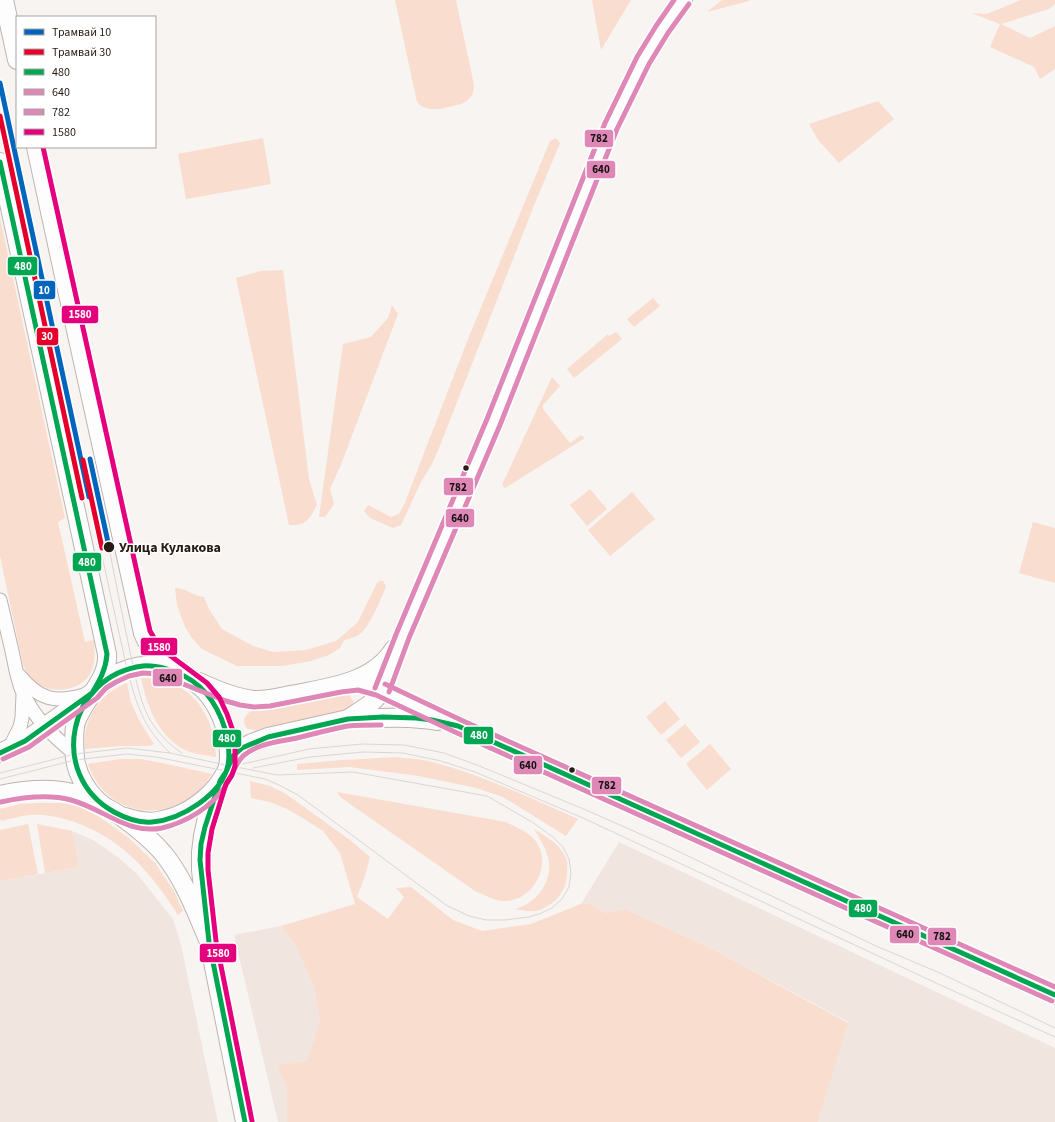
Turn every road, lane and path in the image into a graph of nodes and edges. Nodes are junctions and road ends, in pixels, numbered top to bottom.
1 (4, 0) edge
2 (683, 0) edge
3 (16, 55) edge
4 (36, 148) edge
5 (0, 162) edge
6 (0, 600) edge
7 (403, 634) junction
8 (16, 670) junction
9 (187, 676) junction
10 (340, 685) junction
11 (382, 690) junction
12 (93, 692) junction
13 (23, 693) junction
14 (348, 719) junction
15 (458, 726) junction
16 (45, 727) junction
17 (5, 751) edge
18 (75, 754) junction
19 (228, 765) junction
20 (220, 782) junction
21 (0, 795) edge
22 (104, 806) junction
23 (120, 816) junction
24 (209, 942) junction
25 (1055, 995) edge
26 (245, 1122) edge

1 - 3 main road
2 - 7 main road
4 - 9 main road
5 - 12 main road
6 - 8 street
7 - 10 main road
7 - 11 main road
8 - 12 street
8 - 13 street
9 - 10 main road
9 - 12 main road
9 - 19 main road
10 - 11 main road
11 - 14 main road
11 - 15 main road
12 - 16 main road
12 - 18 main road
13 - 16 street
13 - 17 street
14 - 15 main road
14 - 19 main road
15 - 25 main road
16 - 17 main road
16 - 18 street
18 - 22 main road
19 - 20 main road
20 - 23 main road
20 - 24 main road
21 - 22 main road
22 - 23 main road
23 - 24 main road
24 - 26 main road

